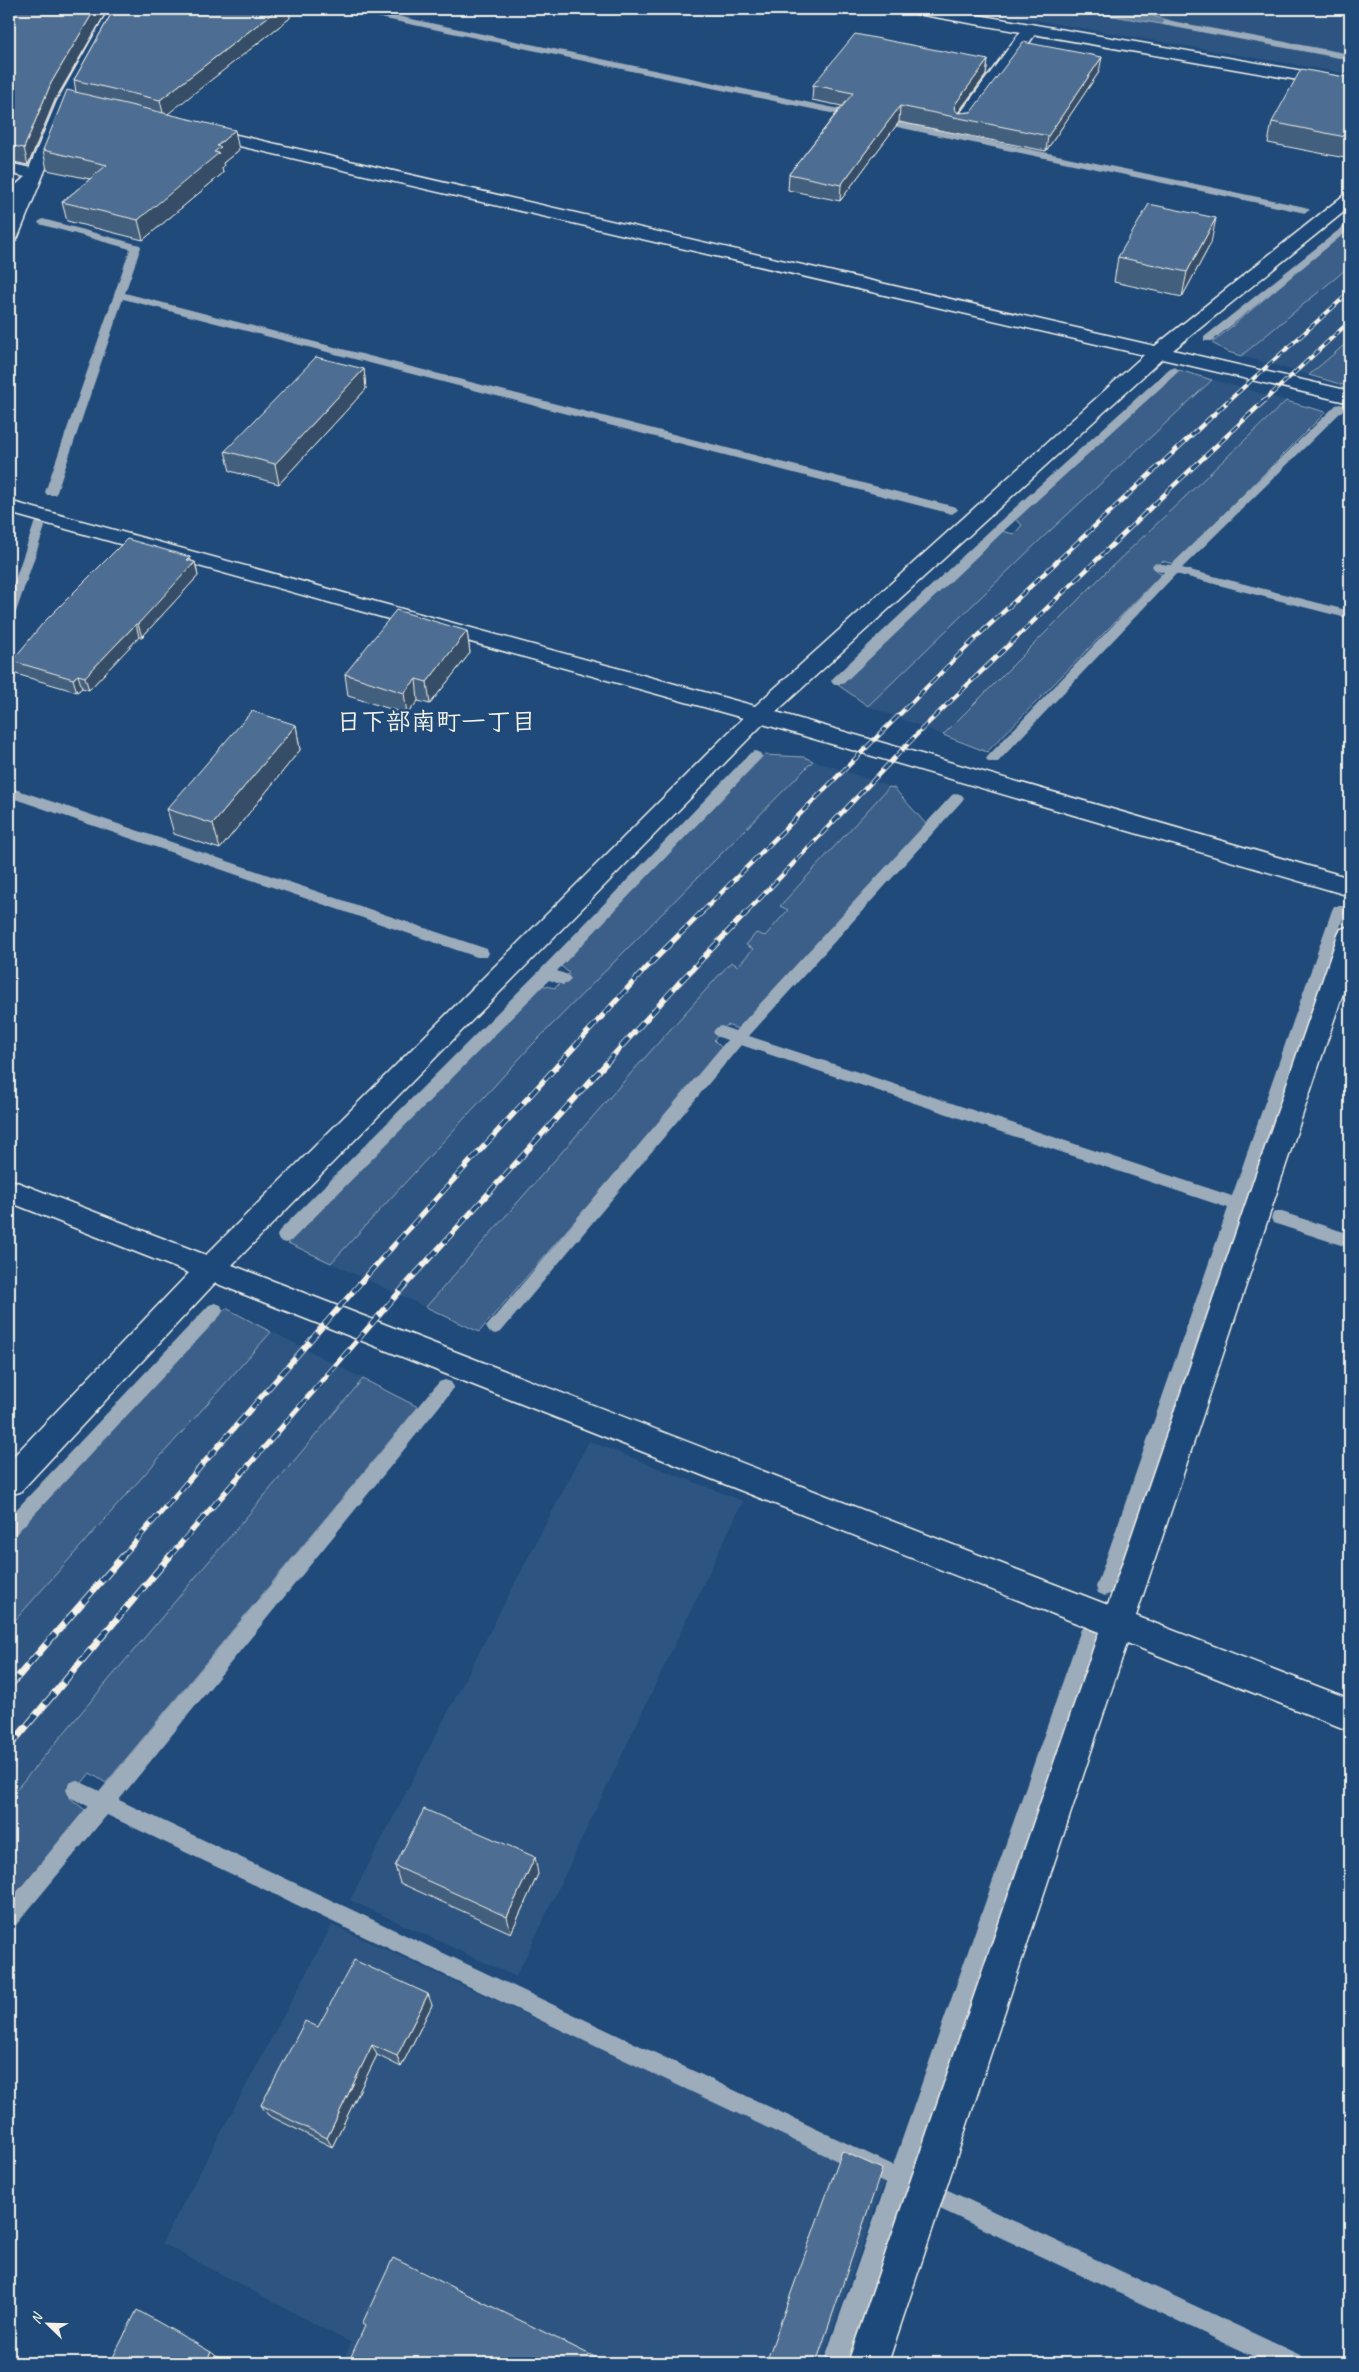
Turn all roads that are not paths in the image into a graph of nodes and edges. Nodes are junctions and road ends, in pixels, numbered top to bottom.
1 (117, 9) edge
2 (917, 9) edge
3 (1031, 29) junction
4 (1350, 84) edge
5 (66, 100) junction
6 (85, 105) edge
7 (962, 123) edge
8 (182, 127) edge
9 (9, 168) edge
10 (33, 177) junction
11 (1350, 199) edge
12 (9, 200) edge
13 (9, 237) edge
14 (1158, 353) junction
15 (1350, 397) edge
16 (9, 507) edge
17 (759, 715) junction
18 (1350, 888) edge
19 (1350, 935) edge
20 (9, 1190) edge
21 (211, 1268) junction
22 (9, 1482) edge
23 (1118, 1622) junction
24 (1350, 1715) edge
25 (868, 2363) edge

1 - 5 street
2 - 3 street
3 - 4 street
3 - 7 street
5 - 6 street
5 - 10 street
8 - 14 street
9 - 10 street
10 - 12 street
10 - 13 street
11 - 14 street
14 - 15 street
14 - 17 street
16 - 17 street
17 - 18 street
17 - 21 street
19 - 23 street
20 - 21 street
21 - 22 street
21 - 23 street
23 - 24 street
23 - 25 street

